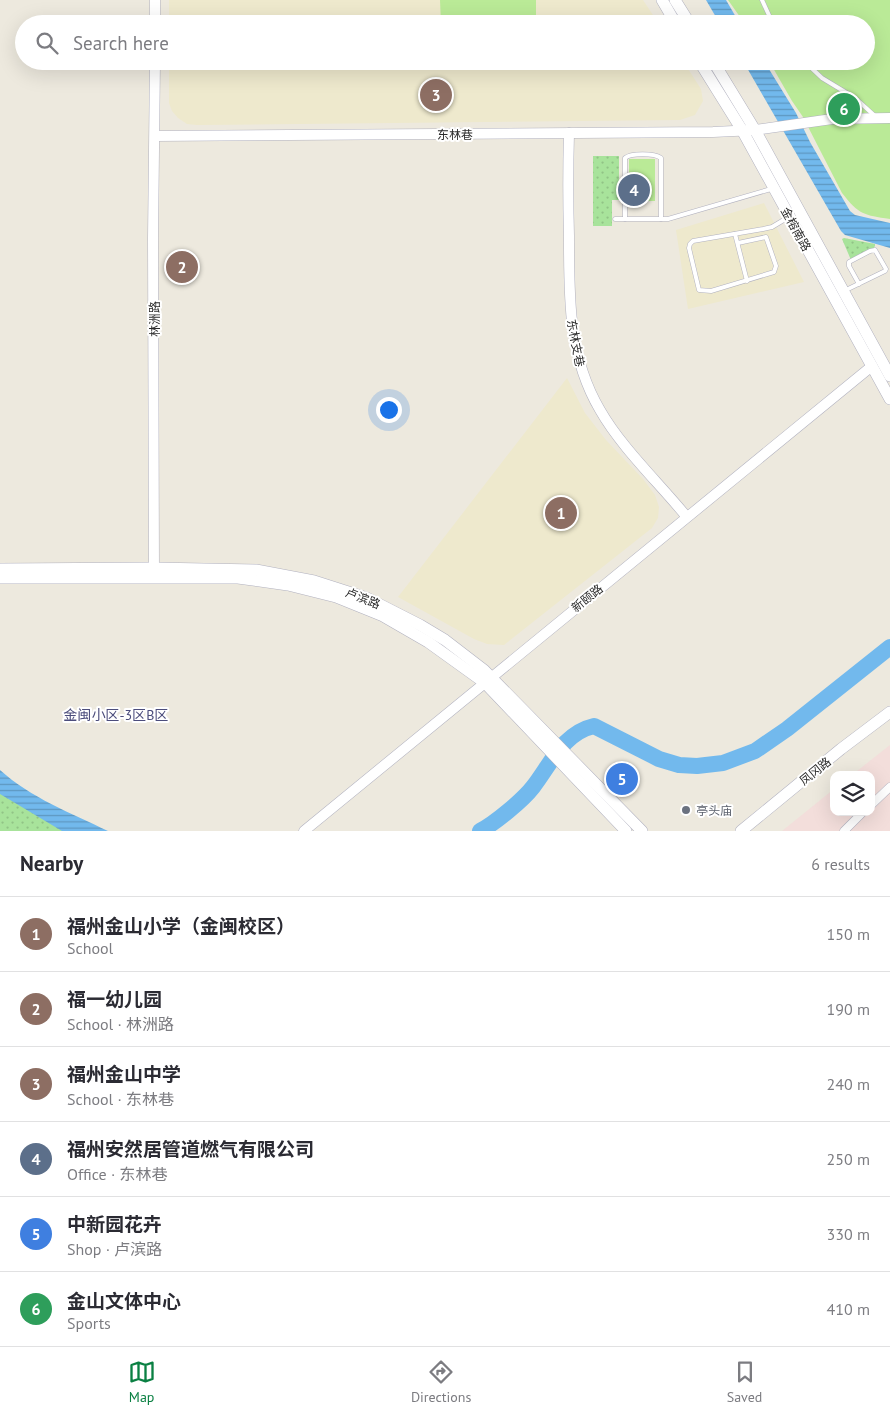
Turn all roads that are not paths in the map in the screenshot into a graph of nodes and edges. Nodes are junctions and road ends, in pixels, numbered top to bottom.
1 (155, 0) edge
2 (662, 0) edge
3 (675, 0) edge
4 (762, 0) edge
5 (155, 15) edge
6 (671, 15) edge
7 (684, 15) edge
8 (769, 15) edge
9 (155, 70) edge
10 (705, 70) edge
11 (718, 70) edge
12 (814, 70) edge
13 (886, 118) edge
14 (742, 130) junction
15 (755, 130) junction
16 (569, 134) junction
17 (155, 136) junction
18 (774, 188) junction
19 (789, 217) junction
20 (615, 218) dead end
21 (625, 219) junction
22 (661, 219) junction
23 (735, 234) junction
24 (738, 243) junction
25 (747, 281) junction
26 (859, 284) junction
27 (844, 291) junction
28 (872, 366) junction
29 (890, 376) edge
30 (890, 399) edge
31 (686, 516) junction
32 (0, 569) edge
33 (154, 573) junction
34 (0, 578) edge
35 (488, 680) junction
36 (890, 712) edge
37 (572, 767) junction
38 (890, 787) edge
39 (875, 801) edge
40 (860, 816) edge
41 (304, 831) edge
42 (626, 831) edge
43 (642, 831) edge
44 (741, 831) edge
45 (844, 831) edge

1 - 5 street
2 - 6 main road
3 - 7 main road
4 - 8 lane
9 - 17 street, 林洲路
10 - 14 main road, 金榕南路
11 - 15 main road, 金榕南路
12 - 13 lane
13 - 15 street, 东林巷
14 - 15 street, 东林巷
14 - 16 street, 东林巷
14 - 18 main road, 金榕南路
15 - 27 main road, 金榕南路
16 - 17 street, 东林巷
16 - 31 street, 东林支巷
17 - 33 street, 林洲路
18 - 19 main road, 金榕南路
18 - 22 lane
19 - 23 lane
19 - 28 main road, 金榕南路
20 - 21 lane
21 - 22 lane
21 - 22 lane
23 - 24 lane
23 - 25 lane
24 - 25 lane
24 - 25 lane
26 - 26 lane
26 - 27 lane
27 - 29 main road, 金榕南路
28 - 30 main road, 金榕南路
28 - 31 street, 新颐路
31 - 35 street, 新颐路
32 - 33 main road, 卢滨路
33 - 34 main road
33 - 35 main road, 卢滨路
35 - 37 main road, 卢滨路
35 - 41 street, 新颐路
36 - 44 main road, 凤冈路
37 - 42 main road
37 - 43 main road, 卢滨路
38 - 39 street
40 - 45 street

